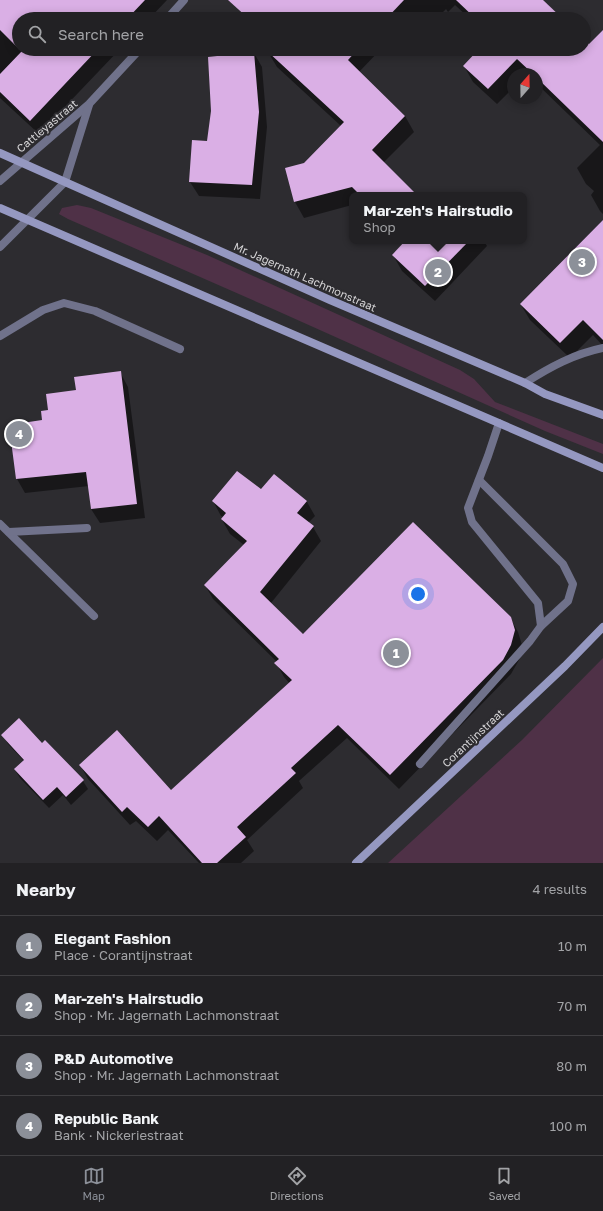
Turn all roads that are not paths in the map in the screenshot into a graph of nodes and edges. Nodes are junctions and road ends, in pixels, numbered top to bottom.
1 (184, 0) edge
2 (173, 12) edge
3 (134, 56) edge
4 (89, 104) junction
5 (0, 153) edge
6 (21, 162) junction
7 (0, 181) edge
8 (65, 182) junction
9 (0, 208) edge
10 (26, 219) junction
11 (0, 247) edge
12 (0, 336) edge
13 (603, 348) edge
14 (180, 349) dead end
15 (525, 383) junction
16 (603, 415) edge
17 (499, 423) junction
18 (603, 468) edge
19 (478, 480) junction
20 (0, 524) edge
21 (87, 528) dead end
22 (9, 532) junction
23 (94, 616) dead end
24 (541, 626) junction
25 (603, 627) edge
26 (420, 764) dead end
27 (356, 863) edge

1 - 2 street
3 - 4 street, Cattleyastraat
4 - 6 street, Cattleyastraat
4 - 8 street, Cattleyastraat
5 - 6 main road, Mr. Jagernath Lachmonstraat
6 - 7 street, Cattleyastraat
6 - 8 main road, Mr. Jagernath Lachmonstraat
8 - 10 street
8 - 15 main road, Mr. Jagernath Lachmonstraat
9 - 10 main road
10 - 11 street
10 - 17 main road
12 - 14 street
13 - 15 street
15 - 16 main road, Mr. Jagernath Lachmonstraat
17 - 18 main road
17 - 19 street
19 - 24 street
19 - 24 street
20 - 22 street
21 - 22 street
22 - 23 street
24 - 26 street
25 - 27 main road, Corantijnstraat

